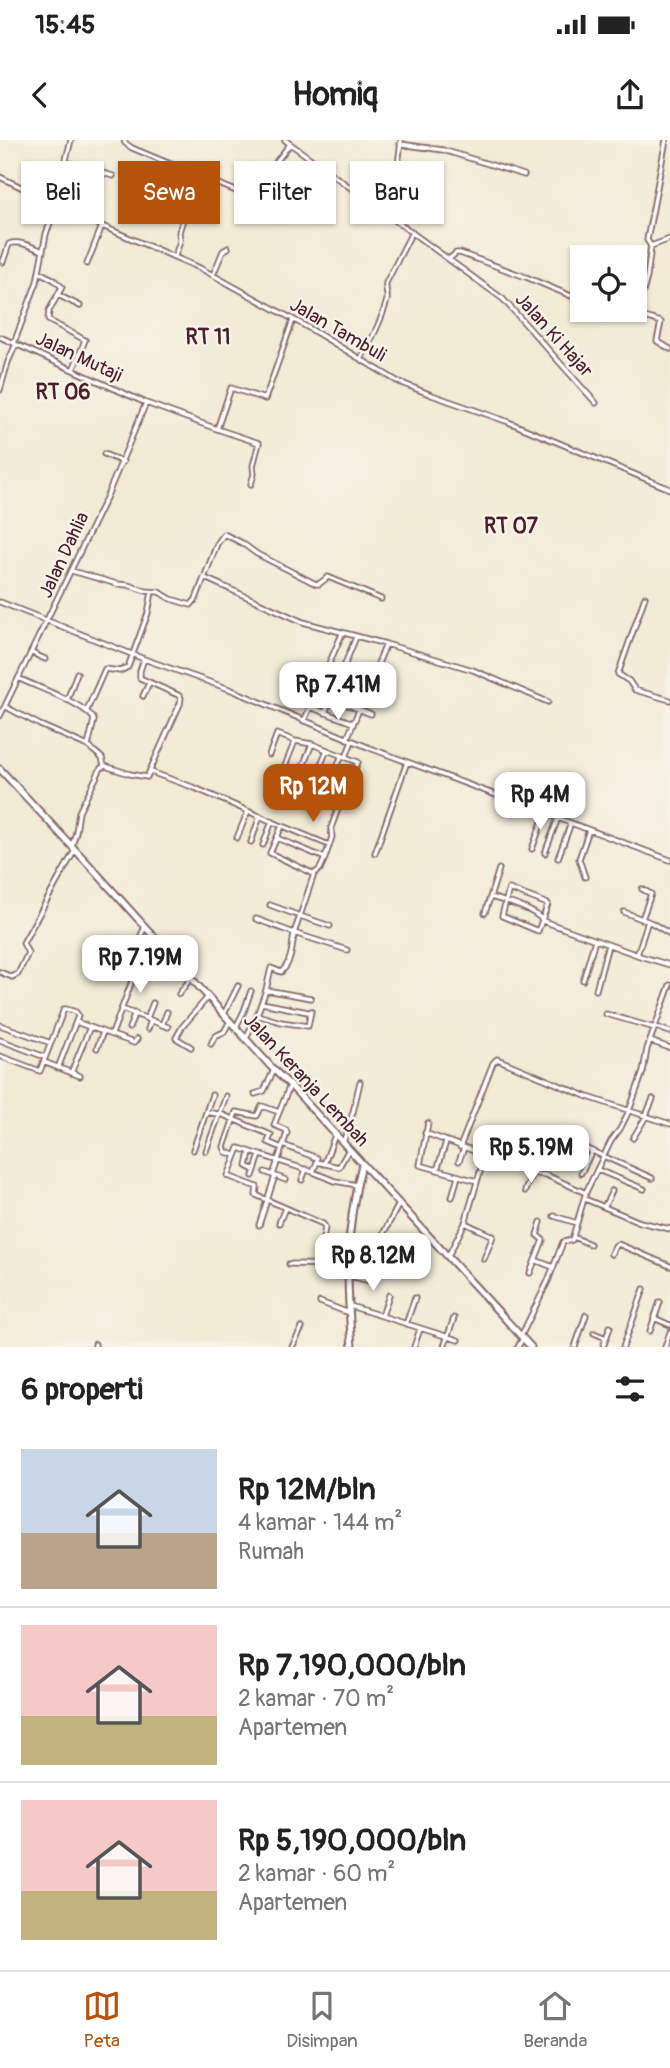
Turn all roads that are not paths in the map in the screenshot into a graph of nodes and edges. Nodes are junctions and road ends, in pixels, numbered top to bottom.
1 (71, 140) edge
2 (124, 140) edge
3 (285, 140) edge
4 (666, 140) edge
5 (400, 142) edge
6 (290, 144) junction
7 (66, 161) edge
8 (163, 161) edge
9 (398, 161) edge
10 (104, 173) edge
11 (524, 175) dead end
12 (113, 176) dead end
13 (0, 177) edge
14 (220, 185) edge
15 (21, 187) edge
16 (350, 188) edge
17 (49, 224) edge
18 (98, 224) edge
19 (182, 224) edge
20 (401, 224) edge
21 (102, 226) junction
22 (412, 232) junction
23 (670, 239) edge
24 (651, 246) junction
25 (228, 248) dead end
26 (43, 251) junction
27 (175, 256) junction
28 (449, 259) junction
29 (3, 262) dead end
30 (87, 264) dead end
31 (647, 265) edge
32 (39, 272) junction
33 (213, 275) junction
34 (58, 295) junction
35 (570, 295) edge
36 (80, 306) dead end
37 (647, 317) edge
38 (293, 320) junction
39 (0, 337) edge
40 (15, 344) junction
41 (670, 349) edge
42 (361, 359) junction
43 (73, 370) junction
44 (0, 390) edge
45 (146, 403) junction
46 (596, 403) dead end
47 (217, 429) junction
48 (104, 454) dead end
49 (123, 461) junction
50 (251, 484) dead end
51 (670, 489) edge
52 (72, 571) junction
53 (205, 578) junction
54 (152, 592) junction
55 (645, 597) dead end
56 (381, 598) dead end
57 (0, 602) edge
58 (47, 621) junction
59 (342, 634) junction
60 (356, 637) junction
61 (386, 644) junction
62 (32, 653) junction
63 (132, 654) junction
64 (45, 659) dead end
65 (144, 659) junction
66 (77, 673) dead end
67 (350, 674) dead end
68 (20, 678) junction
69 (370, 682) junction
70 (149, 683) junction
71 (345, 688) dead end
72 (142, 696) dead end
73 (364, 696) junction
74 (67, 700) junction
75 (670, 700) edge
76 (338, 701) dead end
77 (378, 701) dead end
78 (548, 702) dead end
79 (6, 706) junction
80 (310, 707) junction
81 (358, 709) junction
82 (87, 710) junction
83 (326, 713) junction
84 (0, 715) edge
85 (371, 715) dead end
86 (304, 721) junction
87 (353, 723) junction
88 (349, 740) junction
89 (295, 741) junction
90 (312, 744) junction
91 (88, 746) junction
92 (327, 750) junction
93 (269, 755) dead end
94 (344, 756) junction
95 (407, 762) junction
96 (104, 766) junction
97 (0, 769) edge
98 (151, 772) junction
99 (279, 780) dead end
100 (309, 794) junction
101 (323, 800) junction
102 (339, 806) junction
103 (248, 811) junction
104 (545, 814) junction
105 (260, 816) junction
106 (558, 818) junction
107 (272, 821) junction
108 (571, 823) junction
109 (282, 826) junction
110 (589, 830) junction
111 (237, 838) dead end
112 (277, 838) junction
113 (251, 842) dead end
114 (263, 845) dead end
115 (329, 845) junction
116 (74, 848) junction
117 (532, 849) dead end
118 (375, 853) dead end
119 (545, 853) dead end
120 (325, 858) junction
121 (558, 859) dead end
122 (670, 860) edge
123 (499, 870) dead end
124 (314, 874) junction
125 (585, 877) dead end
126 (642, 889) dead end
127 (490, 897) junction
128 (504, 901) junction
129 (270, 905) dead end
130 (624, 912) dead end
131 (485, 913) dead end
132 (300, 916) junction
133 (256, 919) dead end
134 (642, 919) junction
135 (543, 920) junction
136 (648, 921) junction
137 (330, 926) dead end
138 (145, 927) junction
139 (294, 933) junction
140 (670, 934) edge
141 (595, 940) junction
142 (609, 944) junction
143 (347, 950) dead end
144 (636, 955) junction
145 (670, 965) edge
146 (0, 972) edge
147 (191, 978) junction
148 (583, 980) dead end
149 (670, 985) edge
150 (238, 986) dead end
151 (266, 990) junction
152 (596, 990) dead end
153 (251, 991) dead end
154 (178, 994) dead end
155 (208, 997) junction
156 (311, 998) dead end
157 (153, 1003) dead end
158 (262, 1003) junction
159 (122, 1009) junction
160 (167, 1012) dead end
161 (135, 1013) junction
162 (224, 1014) junction
163 (606, 1014) dead end
164 (257, 1015) junction
165 (149, 1019) junction
166 (230, 1021) junction
167 (76, 1022) junction
168 (162, 1025) junction
169 (0, 1026) edge
170 (90, 1027) junction
171 (168, 1027) dead end
172 (236, 1027) junction
173 (129, 1028) dead end
174 (656, 1028) junction
175 (148, 1029) dead end
176 (103, 1032) junction
177 (670, 1032) edge
178 (112, 1034) junction
179 (246, 1038) junction
180 (137, 1039) dead end
181 (0, 1040) edge
182 (650, 1041) junction
183 (51, 1043) junction
184 (211, 1044) dead end
185 (191, 1047) dead end
186 (97, 1048) dead end
187 (670, 1048) edge
188 (0, 1056) edge
189 (45, 1059) junction
190 (58, 1068) junction
191 (274, 1070) junction
192 (71, 1073) junction
193 (80, 1076) dead end
194 (360, 1082) dead end
195 (290, 1085) junction
196 (255, 1094) dead end
197 (212, 1095) dead end
198 (226, 1096) dead end
199 (653, 1099) dead end
200 (206, 1111) junction
201 (629, 1111) junction
202 (279, 1112) junction
203 (220, 1115) junction
204 (646, 1117) junction
205 (233, 1120) junction
206 (428, 1123) dead end
207 (274, 1125) junction
208 (670, 1125) edge
209 (425, 1133) junction
210 (271, 1135) junction
211 (335, 1135) junction
212 (563, 1138) dead end
213 (633, 1138) dead end
214 (446, 1142) junction
215 (343, 1143) junction
216 (283, 1147) junction
217 (462, 1147) junction
218 (349, 1149) junction
219 (193, 1150) dead end
220 (206, 1151) dead end
221 (592, 1151) junction
222 (250, 1152) junction
223 (544, 1152) dead end
224 (236, 1155) junction
225 (260, 1155) junction
226 (485, 1155) junction
227 (604, 1157) junction
228 (278, 1160) junction
229 (459, 1161) dead end
230 (317, 1162) junction
231 (324, 1164) junction
232 (362, 1164) junction
233 (306, 1169) junction
234 (255, 1170) junction
235 (437, 1170) junction
236 (526, 1170) junction
237 (598, 1170) junction
238 (265, 1172) dead end
239 (313, 1172) junction
240 (370, 1172) junction
241 (532, 1172) junction
242 (581, 1173) dead end
243 (274, 1175) junction
244 (360, 1175) junction
245 (458, 1176) junction
246 (253, 1177) dead end
247 (652, 1178) dead end
248 (286, 1180) dead end
249 (302, 1180) dead end
250 (477, 1181) junction
251 (357, 1185) junction
252 (644, 1189) dead end
253 (525, 1191) dead end
254 (612, 1191) dead end
255 (586, 1193) junction
256 (452, 1197) dead end
257 (585, 1199) junction
258 (267, 1200) junction
259 (399, 1203) junction
260 (604, 1207) junction
261 (285, 1208) junction
262 (554, 1216) dead end
263 (541, 1222) dead end
264 (279, 1223) dead end
265 (465, 1223) junction
266 (577, 1223) junction
267 (259, 1225) dead end
268 (670, 1229) edge
269 (573, 1237) junction
270 (590, 1244) dead end
271 (410, 1253) dead end
272 (611, 1254) dead end
273 (448, 1256) junction
274 (484, 1259) dead end
275 (536, 1260) junction
276 (347, 1262) junction
277 (289, 1264) dead end
278 (670, 1265) edge
279 (377, 1267) dead end
280 (553, 1267) junction
281 (530, 1273) dead end
282 (347, 1276) junction
283 (644, 1289) dead end
284 (389, 1295) dead end
285 (415, 1298) dead end
286 (320, 1302) dead end
287 (660, 1302) dead end
288 (349, 1306) junction
289 (349, 1314) junction
290 (586, 1315) dead end
291 (382, 1316) junction
292 (454, 1318) dead end
293 (654, 1318) junction
294 (407, 1324) junction
295 (670, 1325) edge
296 (610, 1327) dead end
297 (302, 1328) dead end
298 (421, 1329) junction
299 (650, 1331) dead end
300 (670, 1332) edge
301 (594, 1333) dead end
302 (447, 1337) junction
303 (522, 1337) junction
304 (606, 1338) junction
305 (458, 1340) dead end
306 (292, 1347) edge
307 (352, 1347) edge
308 (414, 1347) edge
309 (444, 1347) edge
310 (517, 1347) edge
311 (530, 1347) edge
312 (575, 1347) edge
313 (603, 1347) edge
314 (623, 1347) edge
315 (665, 1347) edge

1 - 7 street
2 - 8 street
3 - 6 street, Jalan Ki Hajar
4 - 24 street
5 - 9 street
5 - 11 street
6 - 14 street
6 - 16 street, Jalan Ki Hajar
10 - 12 street
13 - 15 street, Jalan Tambuli
17 - 26 street
18 - 21 street, Jalan Tambuli
19 - 27 street
20 - 22 street, Jalan Ki Hajar
21 - 27 street, Jalan Tambuli
21 - 30 street
22 - 28 street, Jalan Ki Hajar
22 - 42 street
23 - 24 street
24 - 31 street
25 - 33 street
26 - 29 street
26 - 32 street
27 - 33 street, Jalan Tambuli
28 - 35 street
28 - 46 street, Jalan Ki Hajar
32 - 34 street
32 - 40 street
33 - 38 street, Jalan Tambuli
34 - 36 street
34 - 43 street
37 - 41 street
38 - 42 street, Jalan Tambuli
38 - 47 street
39 - 40 street, Jalan Mutaji
40 - 43 street, Jalan Mutaji
40 - 44 street
42 - 51 street, Jalan Tambuli
43 - 45 street, Jalan Mutaji
45 - 47 street, Jalan Mutaji
45 - 49 street, Jalan Dahlia
47 - 50 street, Jalan Mutaji
48 - 49 street
49 - 52 street, Jalan Dahlia
52 - 54 street
52 - 58 street, Jalan Dahlia
53 - 54 street
53 - 56 street
53 - 59 street
54 - 63 street
55 - 75 street
57 - 58 street
58 - 62 street, Jalan Dahlia
58 - 63 street
59 - 60 street
59 - 80 street
60 - 61 street
60 - 83 street
61 - 69 street
61 - 78 street
62 - 64 street
62 - 68 street, Jalan Dahlia
63 - 65 street
63 - 82 street
65 - 70 street
65 - 86 street
66 - 74 street
67 - 69 street
68 - 74 street
68 - 79 street, Jalan Dahlia
69 - 73 street
70 - 72 street
70 - 98 street
71 - 73 street
73 - 77 street
73 - 81 street
74 - 82 street
76 - 81 street
79 - 84 street, Jalan Dahlia
79 - 91 street
80 - 83 street
80 - 86 street
81 - 85 street
81 - 87 street
82 - 91 street
83 - 87 street
86 - 88 street
87 - 88 street
88 - 94 street
88 - 95 street
89 - 90 street
89 - 93 street
89 - 99 street
90 - 92 street
90 - 100 street
91 - 96 street
92 - 94 street
92 - 100 street
94 - 101 street
94 - 102 street
95 - 104 street
95 - 118 street
96 - 98 street
96 - 116 street
97 - 116 main road, Jalan Keranja Lembah
98 - 103 street
100 - 101 street
101 - 102 street
102 - 115 street
103 - 105 street
103 - 111 street
104 - 106 street
104 - 117 street
105 - 107 street
105 - 113 street
106 - 108 street
106 - 119 street
107 - 109 street
107 - 114 street
108 - 110 street
108 - 121 street
109 - 112 street
109 - 115 street
110 - 122 street
110 - 125 street
112 - 120 street
112 - 124 street
115 - 120 street
116 - 138 main road, Jalan Keranja Lembah
116 - 146 street
120 - 124 street
123 - 127 street
124 - 132 street
126 - 134 street
127 - 128 street
127 - 131 street
128 - 135 street
128 - 135 street
128 - 135 street
129 - 132 street
130 - 134 street
132 - 137 street
132 - 139 street
133 - 139 street
134 - 136 street
135 - 141 street
136 - 140 street
136 - 144 street
138 - 147 main road, Jalan Keranja Lembah
138 - 159 street
139 - 143 street
139 - 151 street
141 - 142 street
141 - 148 street
142 - 144 street
142 - 152 street
144 - 145 street
147 - 154 street
147 - 155 main road, Jalan Keranja Lembah
149 - 174 street
150 - 162 street
151 - 156 street
151 - 158 street
153 - 172 street
155 - 162 main road, Jalan Keranja Lembah
155 - 185 street
157 - 165 street
158 - 164 street
158 - 164 street
159 - 161 street
159 - 178 street
160 - 168 street
161 - 165 street
161 - 173 street
162 - 166 main road, Jalan Keranja Lembah
163 - 174 street
164 - 179 street
165 - 168 street
165 - 175 street
166 - 172 main road, Jalan Keranja Lembah
166 - 184 street
167 - 170 street
167 - 183 street
167 - 190 street
168 - 171 street
169 - 183 street
170 - 176 street
170 - 192 street
172 - 179 main road, Jalan Keranja Lembah
174 - 177 street
174 - 182 street
176 - 178 street
176 - 186 street
178 - 180 street
179 - 191 main road, Jalan Keranja Lembah
181 - 189 street
182 - 187 street
182 - 201 street
183 - 189 street
188 - 189 street
189 - 190 street
190 - 192 street
191 - 195 main road, Jalan Keranja Lembah
191 - 196 street
192 - 193 street
194 - 215 street
195 - 202 street
195 - 211 main road, Jalan Keranja Lembah
197 - 200 street
198 - 203 street
199 - 204 street
200 - 203 street
200 - 219 street
201 - 204 street
201 - 217 street
201 - 227 street
202 - 205 street
202 - 207 street
203 - 205 street
203 - 220 street
204 - 208 street
204 - 213 street
205 - 210 street
205 - 224 street
206 - 209 street
207 - 210 street
207 - 216 street
209 - 214 street
209 - 235 street
210 - 216 street
211 - 215 main road, Jalan Keranja Lembah
211 - 231 street
212 - 221 street
214 - 217 street
214 - 235 street
215 - 218 main road, Jalan Keranja Lembah
216 - 228 street
216 - 230 street
217 - 226 street
217 - 229 street
218 - 231 street
218 - 232 main road, Jalan Keranja Lembah
221 - 227 street
221 - 242 street
222 - 224 street
222 - 225 street
222 - 234 street
223 - 236 street
224 - 258 street
225 - 228 street
225 - 234 street
226 - 236 street
226 - 250 street
227 - 237 street
227 - 247 street
228 - 233 street
228 - 243 street
230 - 231 street
230 - 239 street
232 - 240 main road, Jalan Keranja Lembah
232 - 244 main road
233 - 239 street
233 - 249 street
234 - 246 street
235 - 245 street
236 - 241 street
237 - 252 street
237 - 255 street
238 - 243 street
239 - 251 street
240 - 244 main road
240 - 259 main road, Jalan Keranja Lembah
241 - 253 street
241 - 255 street
243 - 248 street
243 - 258 street
244 - 251 main road
245 - 250 street
245 - 256 street
250 - 265 street
251 - 276 main road
254 - 260 street
255 - 257 street
257 - 260 street
257 - 266 street
258 - 261 street
258 - 267 street
259 - 271 street
259 - 273 main road, Jalan Keranja Lembah
260 - 268 street
261 - 264 street
261 - 276 street
262 - 266 street
263 - 275 street
265 - 273 street
265 - 274 street
266 - 269 street
269 - 270 street
269 - 280 street
272 - 278 street
273 - 303 main road, Jalan Keranja Lembah
275 - 280 street
275 - 281 street
276 - 277 street
276 - 282 main road
279 - 282 street
280 - 303 street
282 - 288 main road
283 - 314 street
284 - 291 street
285 - 294 street
286 - 289 street
287 - 293 street
288 - 289 main road
288 - 291 street
289 - 307 main road
290 - 312 street
291 - 294 street
292 - 302 street
293 - 295 street
293 - 299 street
294 - 298 street
296 - 304 street
297 - 306 street
298 - 302 street
298 - 308 street
300 - 315 street
301 - 304 street
302 - 305 street
302 - 309 street
303 - 310 street
303 - 311 main road, Jalan Keranja Lembah
304 - 313 street

